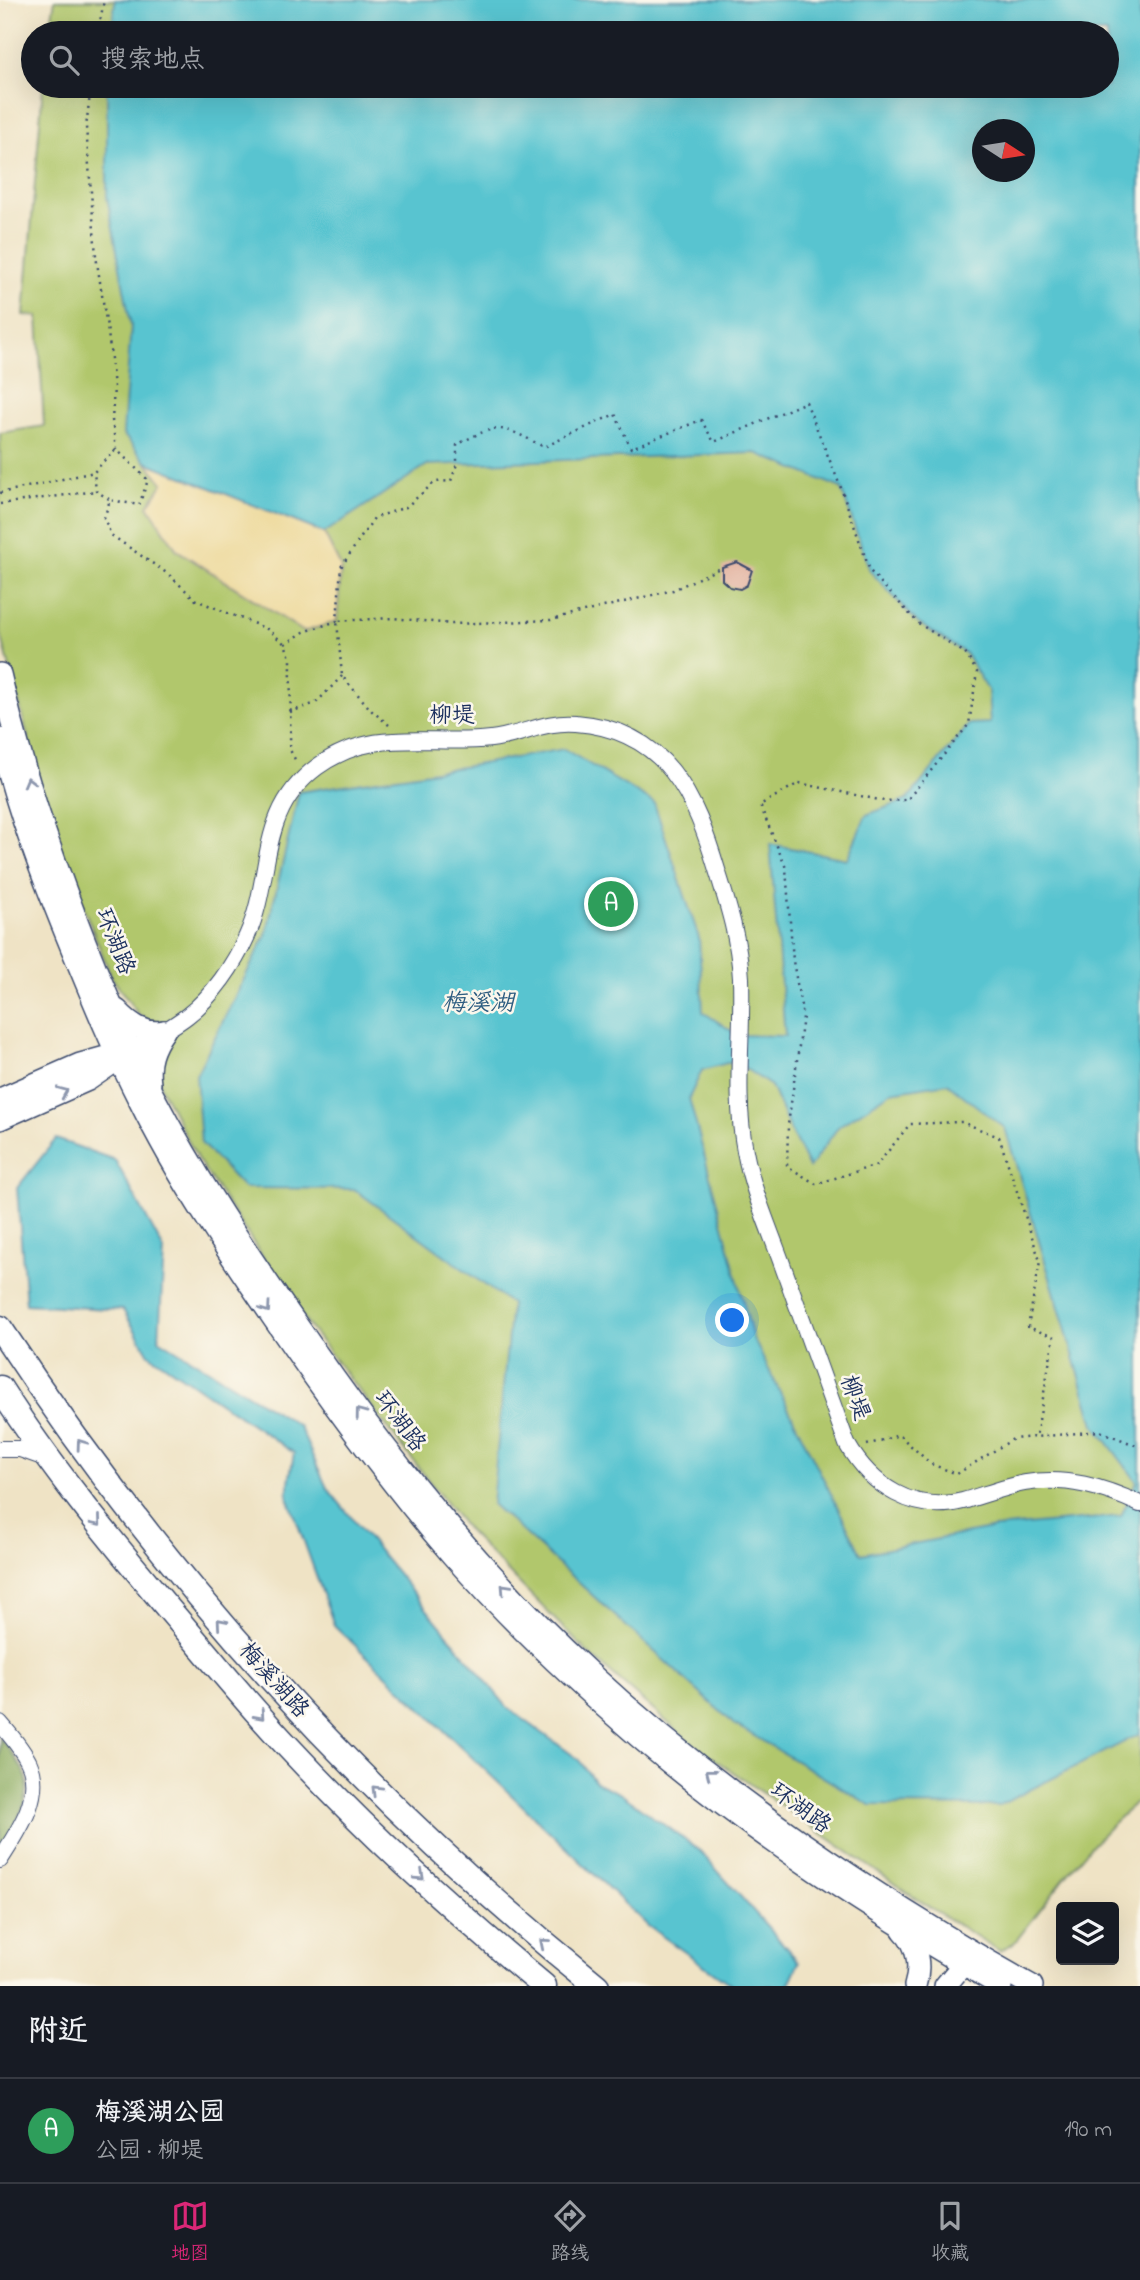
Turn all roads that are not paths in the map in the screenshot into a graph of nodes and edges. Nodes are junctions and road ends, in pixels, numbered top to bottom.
1 (0, 674) edge
2 (0, 739) edge
3 (102, 1002) junction
4 (164, 1031) junction
5 (123, 1054) junction
6 (84, 1072) junction
7 (146, 1097) junction
8 (0, 1099) edge
9 (0, 1119) edge
10 (0, 1328) edge
11 (0, 1388) edge
12 (0, 1449) edge
13 (50, 1460) junction
14 (1133, 1500) edge
15 (0, 1723) edge
16 (0, 1860) edge
17 (894, 1922) junction
18 (950, 1947) junction
19 (969, 1958) junction
20 (544, 1986) edge
21 (597, 1986) edge
22 (917, 1986) edge
23 (945, 1986) edge
24 (973, 1986) edge
25 (989, 1986) edge
26 (1001, 1986) edge
27 (1032, 1986) edge

3 -> 1 main road, 环湖路
2 - 3 main road, 环湖路
3 - 4 main road
3 - 5 main road, 环湖路
3 - 6 main road
4 - 5 street, 柳堤
4 - 7 main road
4 - 14 street, 柳堤
5 - 6 main road
5 - 7 main road, 环湖路
6 - 7 main road
6 - 8 main road
9 -> 6 main road
7 -> 17 main road, 环湖路
18 -> 7 main road, 环湖路
21 -> 10 main road, 梅溪湖路
11 - 13 main road, 梅溪湖路
12 - 13 street
13 -> 20 main road, 梅溪湖路
15 - 16 street
17 - 18 main road, 环湖路
17 - 22 main road
18 - 19 main road, 环湖路
18 - 22 main road
19 - 23 main road
19 - 26 main road, 环湖路
19 - 27 main road, 环湖路
24 - 25 main road

